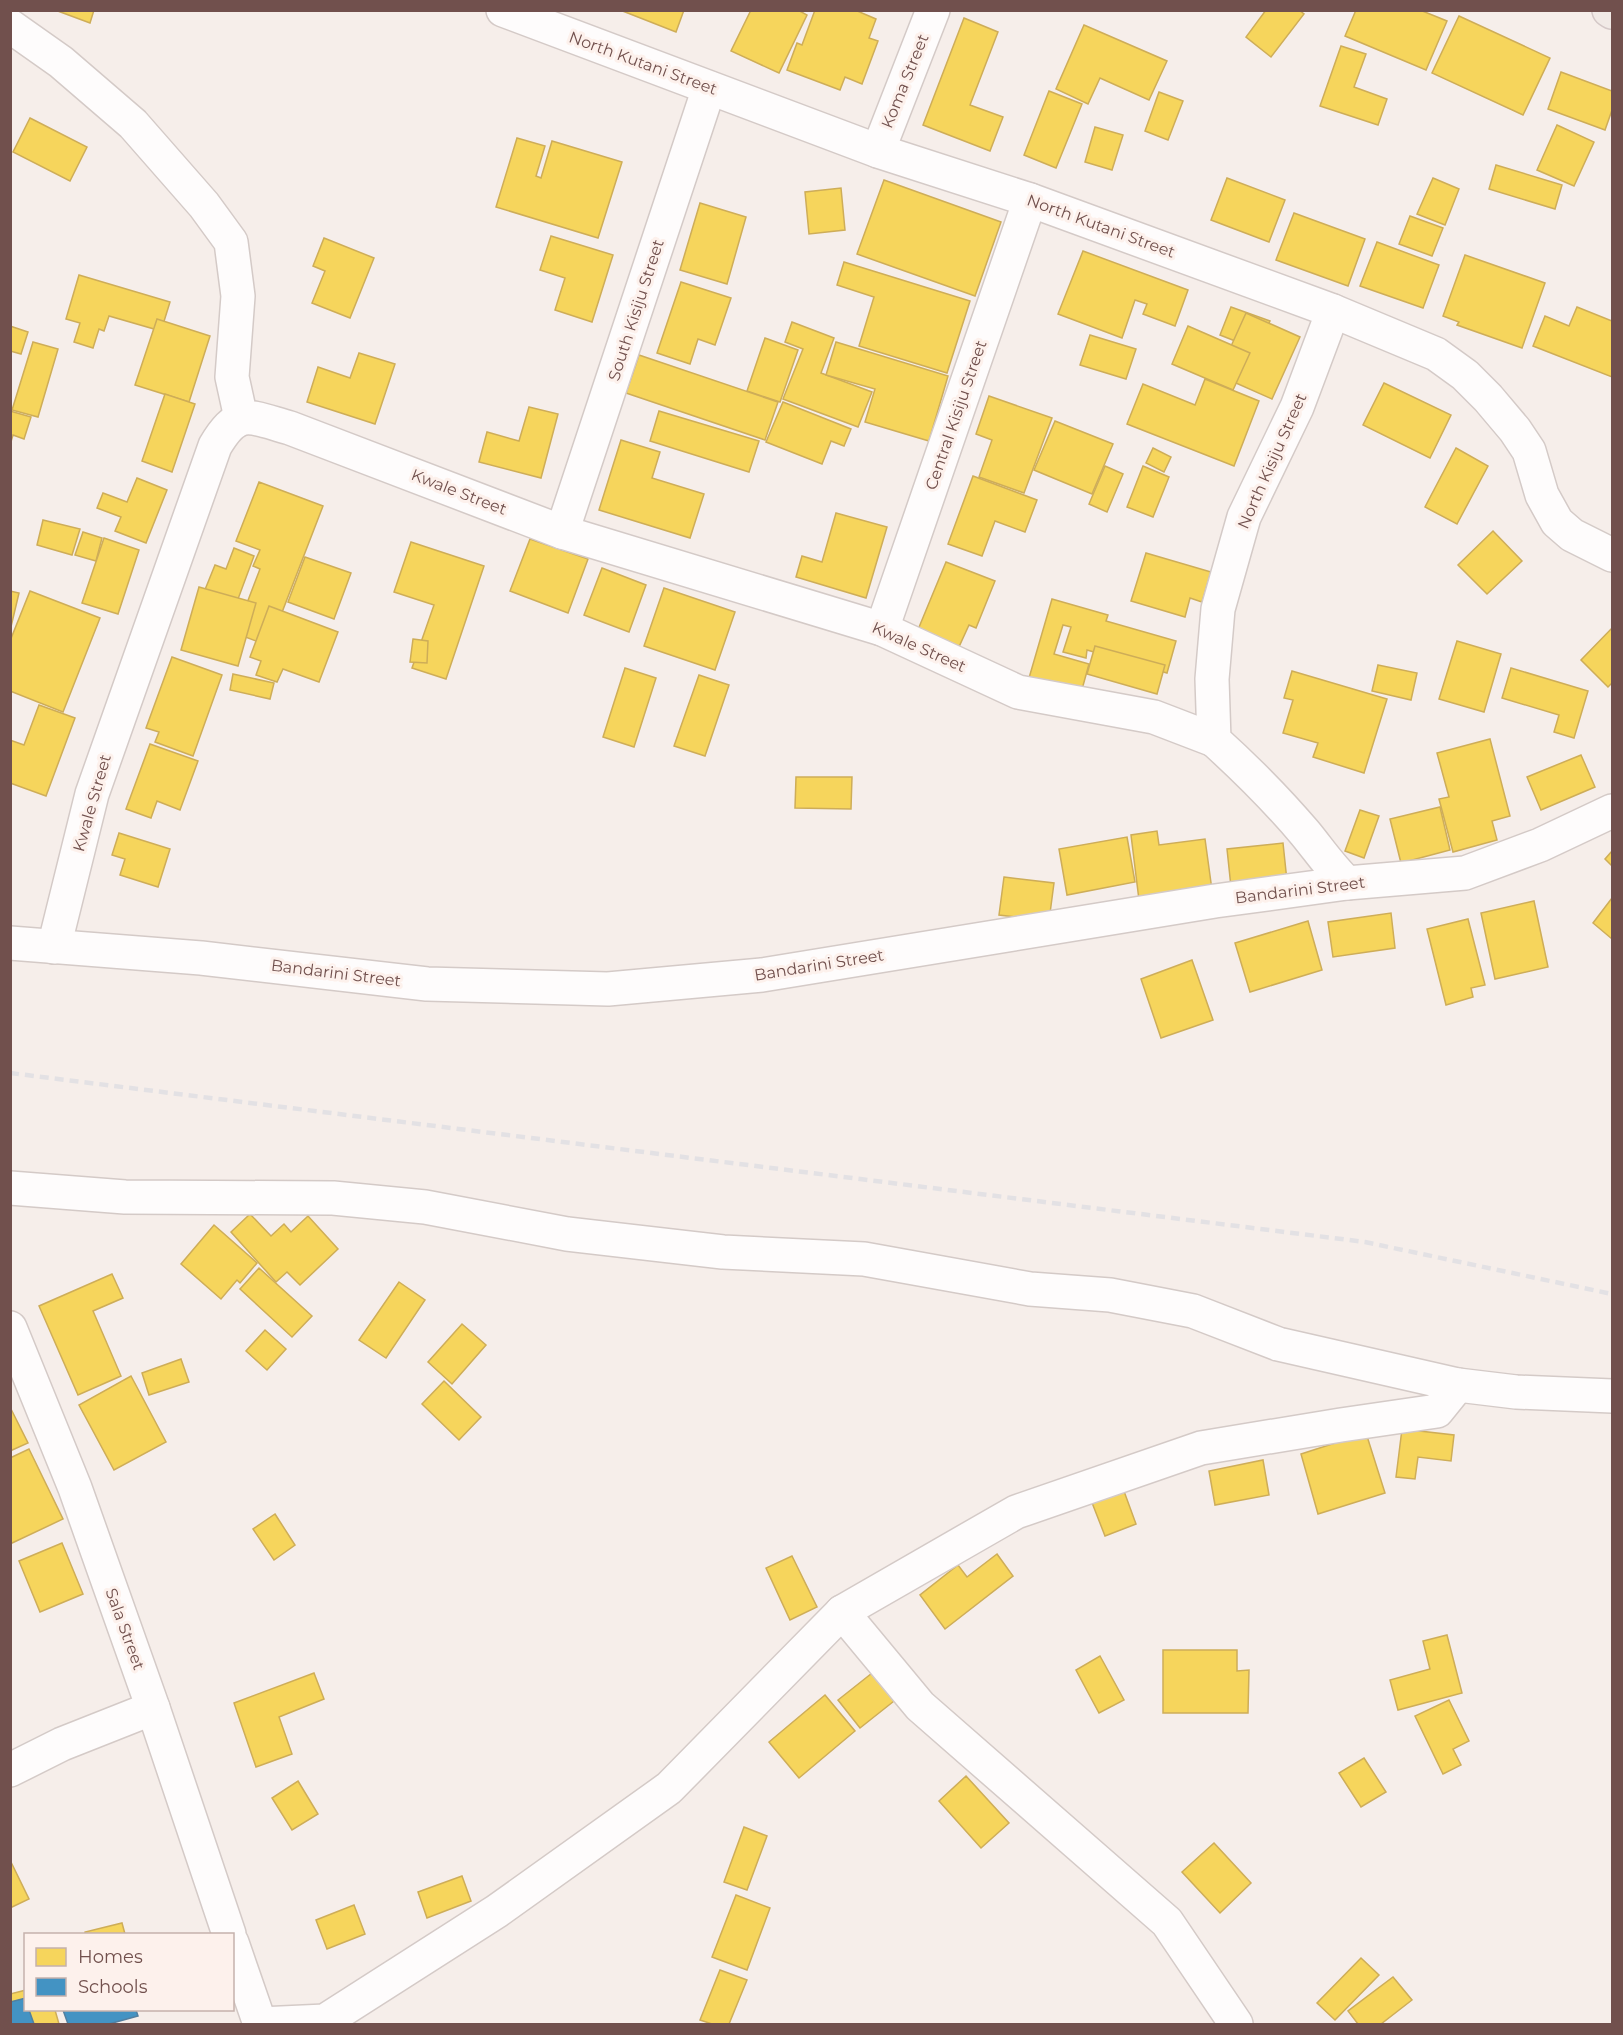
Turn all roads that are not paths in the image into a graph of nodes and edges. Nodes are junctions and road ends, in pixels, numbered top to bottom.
1 (503, 10) edge
2 (933, 10) edge
3 (10, 26) edge
4 (709, 88) junction
5 (878, 151) junction
6 (1030, 200) junction
7 (1333, 311) junction
8 (241, 418) junction
9 (562, 532) junction
10 (1612, 555) edge
11 (882, 629) junction
12 (1214, 740) junction
13 (1612, 811) edge
14 (1347, 883) junction
15 (10, 943) edge
16 (54, 947) junction
17 (10, 1188) edge
18 (10, 1328) edge
19 (1458, 1385) junction
20 (1611, 1398) edge
21 (842, 1612) junction
22 (153, 1708) junction
23 (10, 1770) edge
24 (229, 1933) edge
25 (234, 1950) edge
26 (328, 2023) edge
27 (260, 2024) edge
28 (1236, 2025) edge

1 - 4 street, North Kutani Street
2 - 5 street, Koma Street
3 - 8 street
4 - 5 street, North Kutani Street
4 - 9 street, South Kisiju Street
5 - 6 street, North Kutani Street
6 - 7 street, North Kutani Street
6 - 11 street, Central Kisiju Street
7 - 10 street, North Kutani Street
7 - 12 street, North Kisiju Street
8 - 9 street, Kwale Street
8 - 16 street, Kwale Street
9 - 11 street, Kwale Street
11 - 12 street, Kwale Street
12 - 14 street
13 - 14 street, Bandarini Street
14 - 16 street, Bandarini Street
15 - 16 street, Bandarini Street
17 - 19 street
18 - 22 street, Sala Street
19 - 20 street
19 - 21 street
21 - 26 street
21 - 28 street
22 - 23 street
22 - 24 street, Sala Street
25 - 27 street
26 - 27 street

